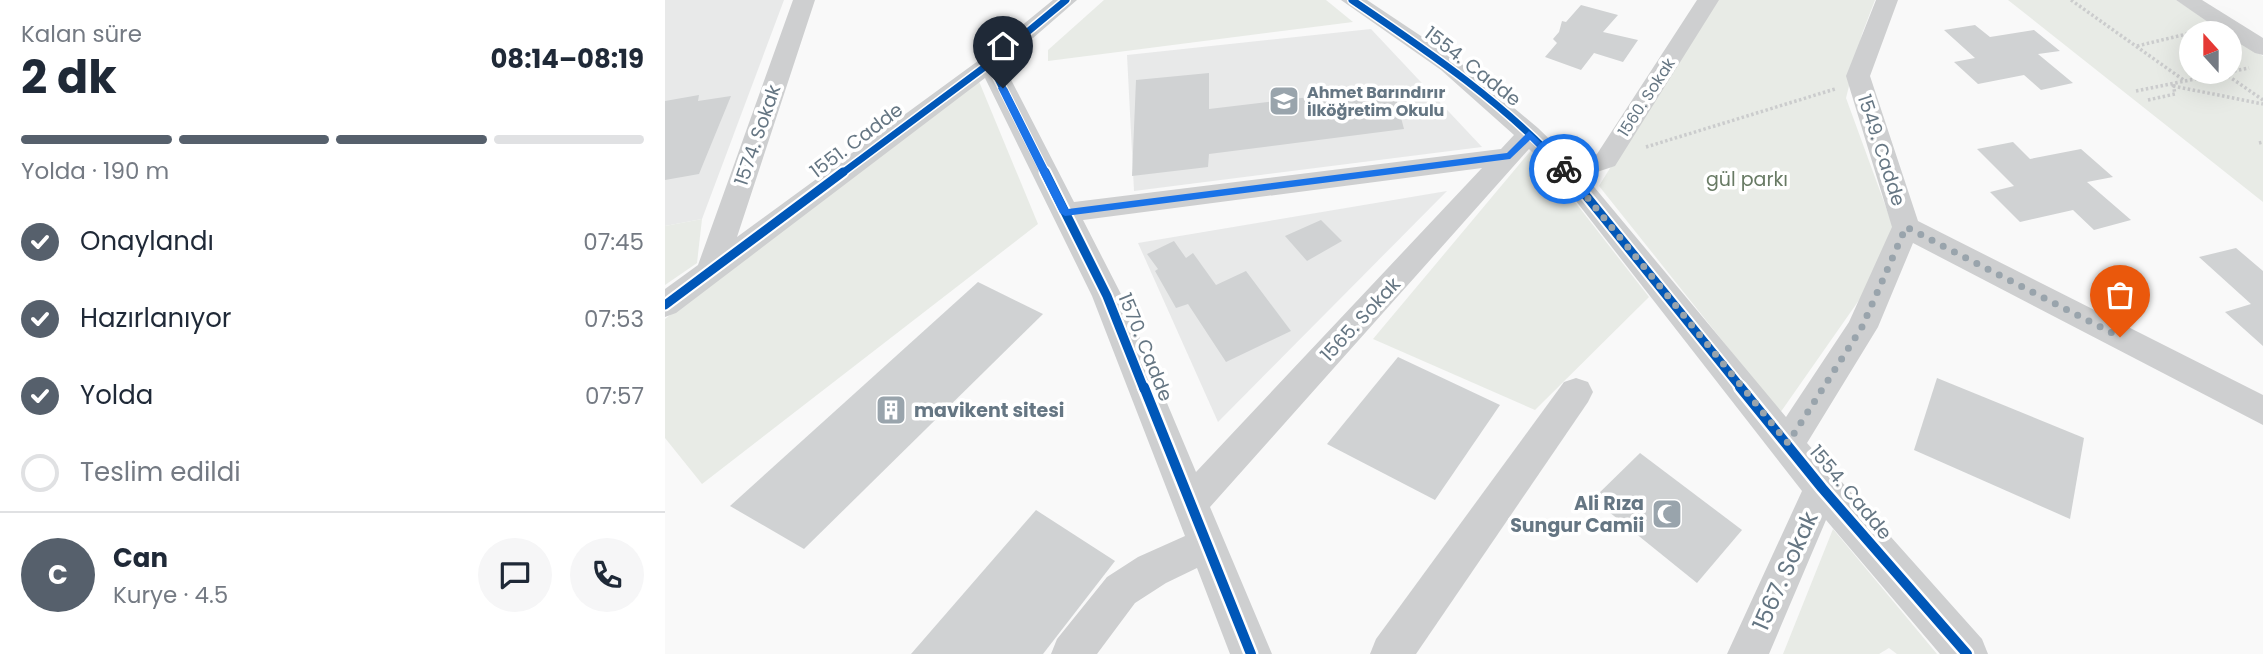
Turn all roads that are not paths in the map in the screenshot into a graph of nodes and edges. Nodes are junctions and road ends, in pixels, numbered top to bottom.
1 (804, 0) edge
2 (1066, 0) edge
3 (1352, 0) edge
4 (1708, 0) edge
5 (1887, 0) edge
6 (2186, 0) edge
7 (2258, 58) edge
8 (990, 63) junction
9 (1520, 145) junction
10 (1567, 172) junction
11 (1065, 213) junction
12 (1906, 227) junction
13 (711, 269) junction
14 (665, 305) edge
15 (1576, 392) dead end
16 (2263, 411) edge
17 (1788, 443) junction
18 (1822, 488) junction
19 (1190, 504) junction
20 (1207, 545) junction
21 (1072, 654) edge
22 (1251, 654) edge
23 (1391, 654) edge
24 (1748, 654) edge
25 (1967, 654) edge

1 - 13 street, 1574. Sokak
2 - 8 street, 1551. Cadde
3 - 9 street, 1554. Cadde
4 - 10 street, 1560. Sokak
5 - 12 street, 1549. Cadde
6 - 7 street
8 - 11 street, 1570. Cadde
8 - 13 street, 1551. Cadde
9 - 10 street, 1554. Cadde
9 - 11 street
9 - 19 street, 1565. Sokak
10 - 17 street, 1554. Cadde
11 - 19 street, 1570. Cadde
12 - 16 street
12 - 17 street, 1549. Cadde
13 - 14 street, 1551. Cadde
15 - 23 street
17 - 18 street, 1554. Cadde
18 - 24 street, 1567. Sokak
18 - 25 street, 1554. Cadde
19 - 20 street, 1570. Cadde
20 - 21 street
20 - 22 street, 1570. Cadde

